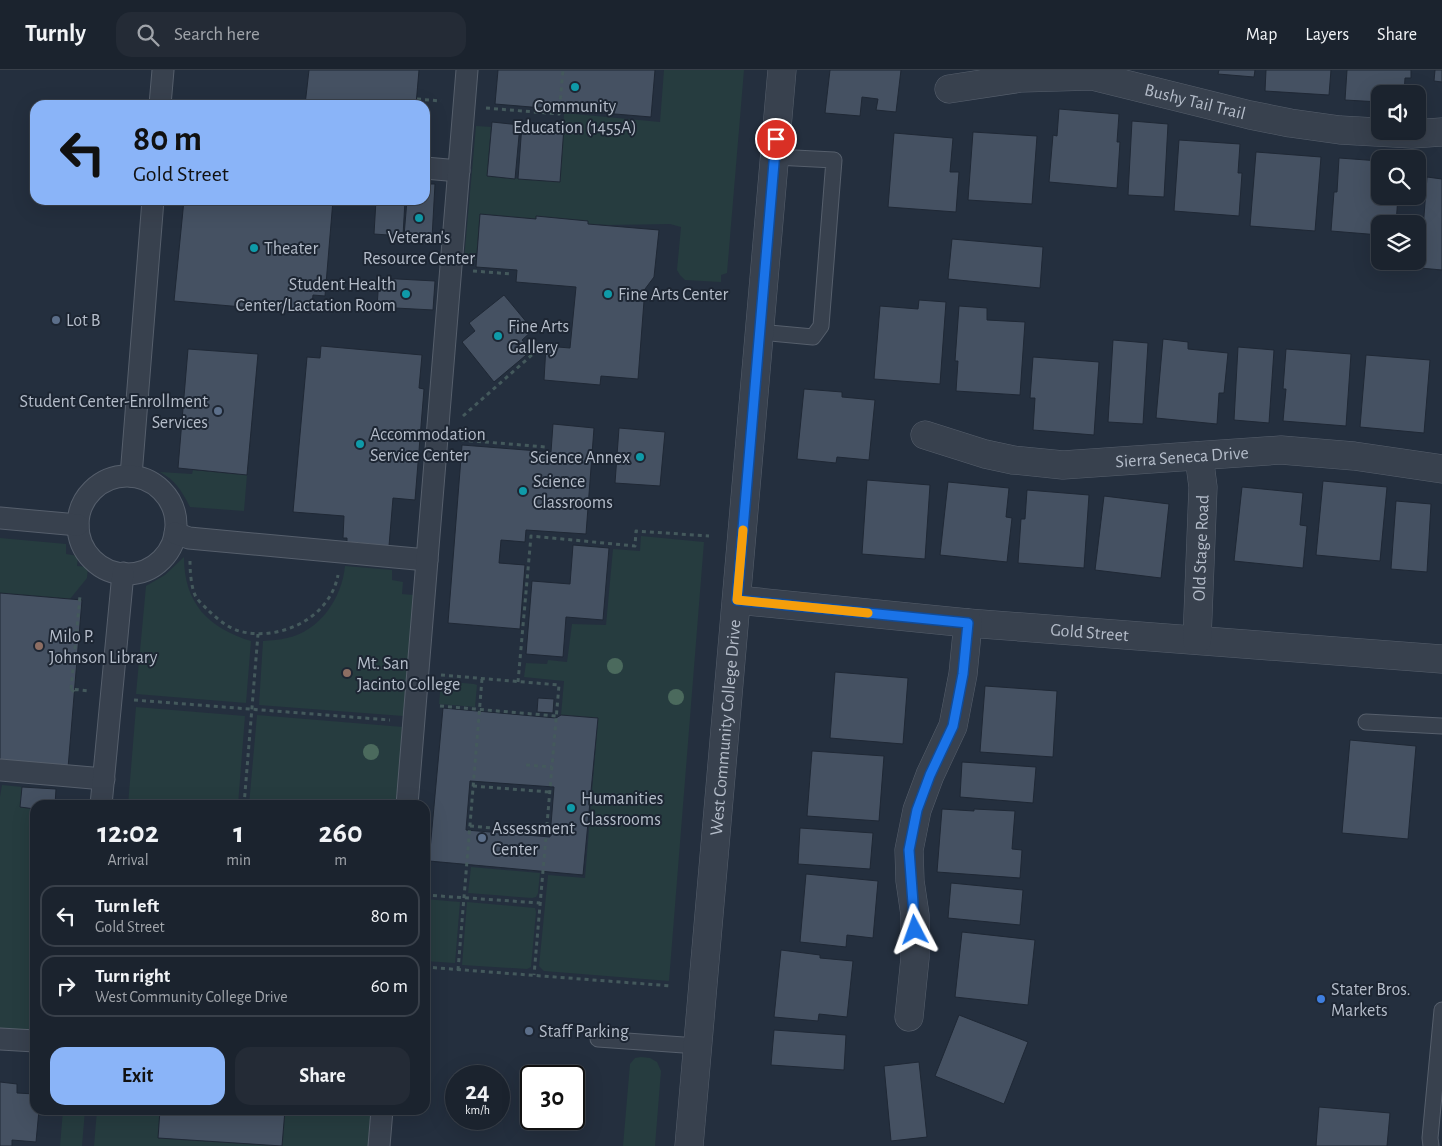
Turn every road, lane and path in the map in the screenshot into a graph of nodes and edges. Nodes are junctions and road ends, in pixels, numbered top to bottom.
1 (163, 70) edge
2 (467, 70) edge
3 (563, 70) edge
4 (782, 70) edge
5 (1092, 73) edge
6 (950, 89) dead end
7 (160, 100) edge
8 (464, 106) junction
9 (1442, 132) edge
10 (775, 156) junction
11 (430, 168) edge
12 (459, 171) junction
13 (153, 205) edge
14 (451, 269) junction
15 (512, 274) dead end
16 (760, 332) junction
17 (542, 346) dead end
18 (925, 435) dead end
19 (438, 438) junction
20 (546, 447) dead end
21 (1199, 456) junction
22 (1442, 469) edge
23 (131, 476) junction
24 (0, 518) edge
25 (78, 526) junction
26 (182, 535) junction
27 (708, 536) dead end
28 (340, 552) junction
29 (427, 560) junction
30 (123, 573) junction
31 (80, 596) dead end
32 (737, 600) junction
33 (968, 623) junction
34 (258, 634) junction
35 (1196, 640) junction
36 (1442, 659) edge
37 (418, 674) junction
38 (482, 678) junction
39 (518, 682) junction
40 (72, 689) dead end
41 (112, 699) junction
42 (440, 706) dead end
43 (252, 710) junction
44 (479, 710) junction
45 (556, 716) junction
46 (414, 722) junction
47 (1366, 722) dead end
48 (1442, 726) edge
49 (526, 765) dead end
50 (552, 767) junction
51 (0, 770) edge
52 (104, 779) junction
53 (473, 786) junction
54 (549, 792) junction
55 (102, 800) edge
56 (244, 800) edge
57 (407, 800) edge
58 (470, 826) junction
59 (546, 833) junction
60 (430, 895) edge
61 (464, 898) junction
62 (540, 904) junction
63 (430, 967) edge
64 (458, 970) junction
65 (534, 975) junction
66 (672, 986) dead end
67 (1442, 1010) edge
68 (909, 1017) dead end
69 (0, 1038) edge
70 (598, 1039) dead end
71 (30, 1041) edge
72 (698, 1046) junction
73 (382, 1115) edge
74 (379, 1146) edge
75 (689, 1146) edge
76 (1431, 1146) edge

1 - 7 street
2 - 8 street
3 - 8 path
4 - 10 street, West Community College Drive
5 - 6 street, Bushy Tail Trail
5 - 9 street, Bushy Tail Trail
8 - 12 street
10 - 16 street, West Community College Drive
10 - 16 lane
11 - 12 street
12 - 14 street
13 - 23 street
14 - 15 path
14 - 19 street
16 - 32 street, West Community College Drive
17 - 19 path
18 - 21 street, Sierra Seneca Drive
19 - 20 path
19 - 29 street
21 - 22 street, Sierra Seneca Drive
21 - 35 street, Old Stage Road
23 - 25 street
23 - 26 street
24 - 25 street
25 - 30 street
26 - 28 street
26 - 30 street
26 - 34 path
27 - 39 path
28 - 29 street
28 - 34 path
29 - 37 street
30 - 41 street
31 - 40 path
32 - 33 street, Gold Street
32 - 72 street, West Community College Drive
33 - 35 street, Gold Street
33 - 68 street
34 - 43 path
35 - 36 street, Gold Street
37 - 38 path
37 - 46 street
38 - 39 path
38 - 44 path
39 - 45 path
41 - 43 path
41 - 52 street
42 - 44 path
43 - 46 path
43 - 56 path
44 - 45 path
44 - 53 path
45 - 50 path
46 - 57 street
47 - 48 lane
49 - 50 path
50 - 54 path
51 - 52 street
52 - 55 street
53 - 54 path
53 - 58 path
54 - 59 path
58 - 59 path
58 - 61 path
59 - 62 path
60 - 61 path
61 - 62 path
61 - 64 path
62 - 65 path
63 - 64 path
64 - 65 path
65 - 66 path
67 - 76 lane
69 - 71 street
70 - 72 lane
72 - 75 street, West Community College Drive
73 - 74 street

